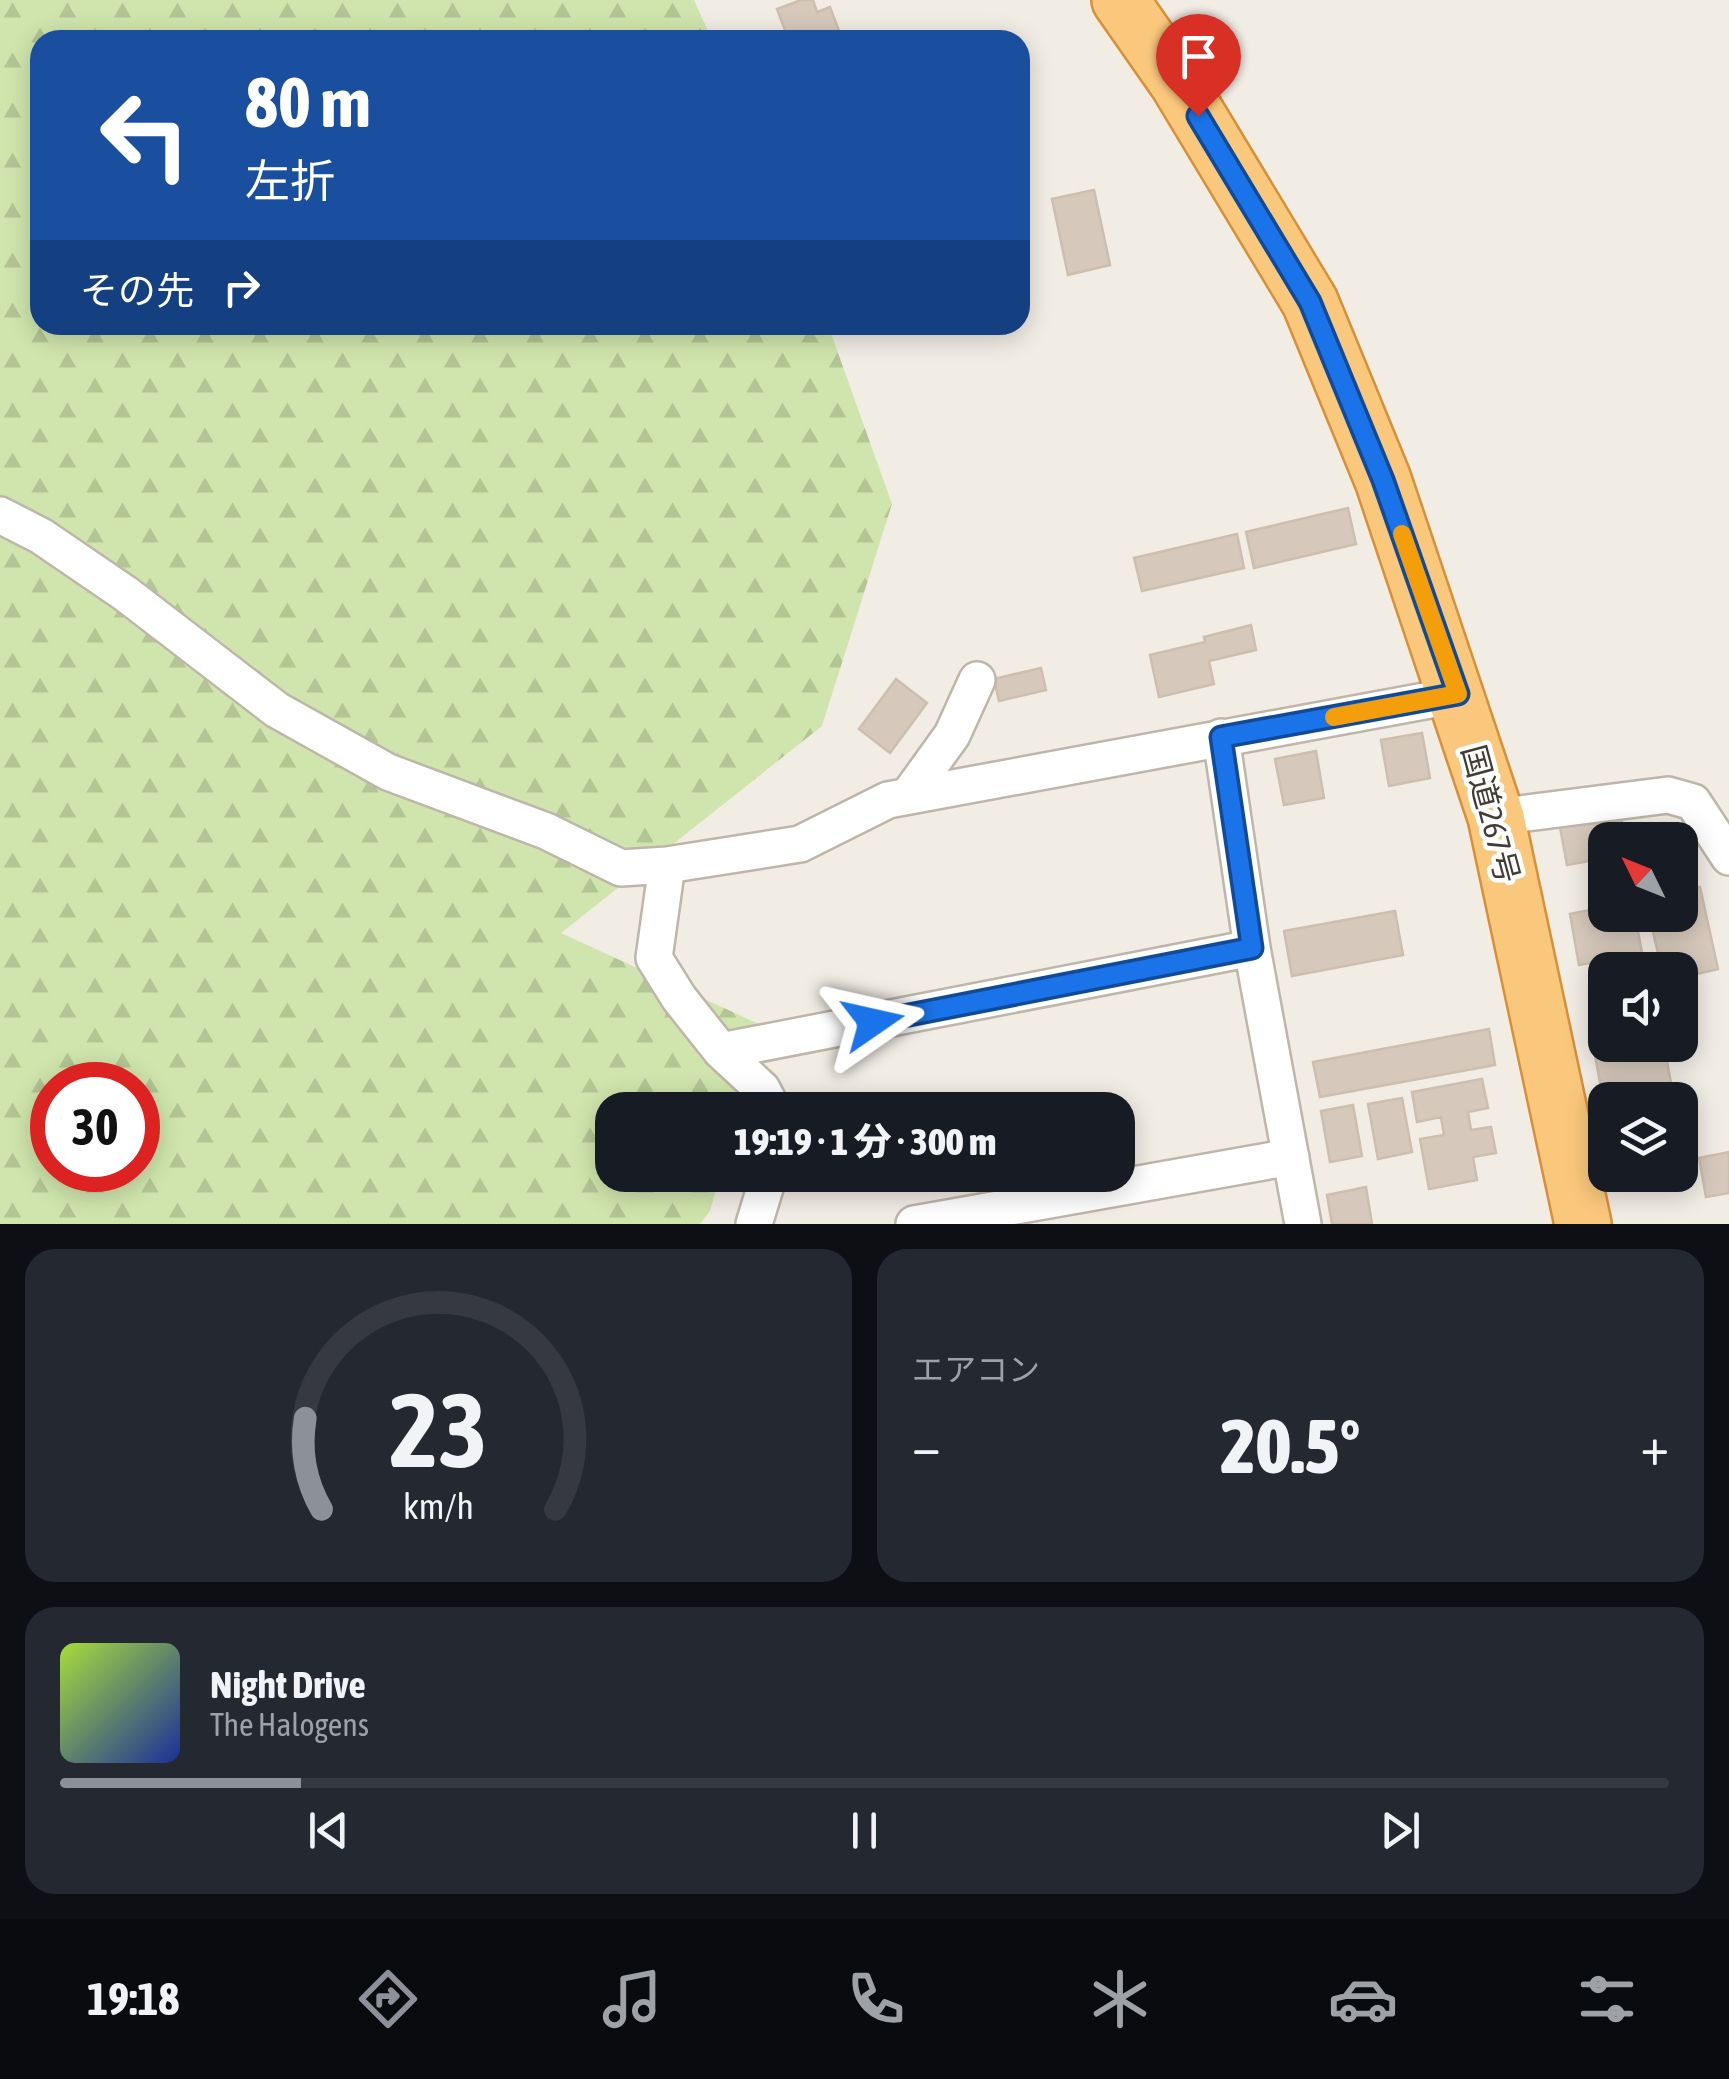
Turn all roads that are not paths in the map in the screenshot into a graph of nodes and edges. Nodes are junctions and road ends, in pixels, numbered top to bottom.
1 (1120, 0) edge
2 (0, 515) edge
3 (977, 680) dead end
4 (1458, 694) junction
5 (1221, 737) junction
6 (908, 796) junction
7 (1496, 817) junction
8 (1729, 857) edge
9 (667, 865) junction
10 (1252, 948) junction
11 (721, 1051) junction
12 (764, 1092) edge
13 (1291, 1157) junction
14 (763, 1192) edge
15 (754, 1224) edge
16 (914, 1224) edge
17 (1304, 1224) edge
18 (1583, 1224) edge

1 - 4 highway, 国道267号
2 - 9 street
3 - 6 street
4 - 5 street
4 - 7 highway, 国道267号
5 - 6 street
5 - 10 street
6 - 9 street
7 - 8 street
7 - 18 highway, 国道267号
9 - 11 street
10 - 11 street
10 - 13 street
11 - 12 street
13 - 16 street
13 - 17 street
14 - 15 street

